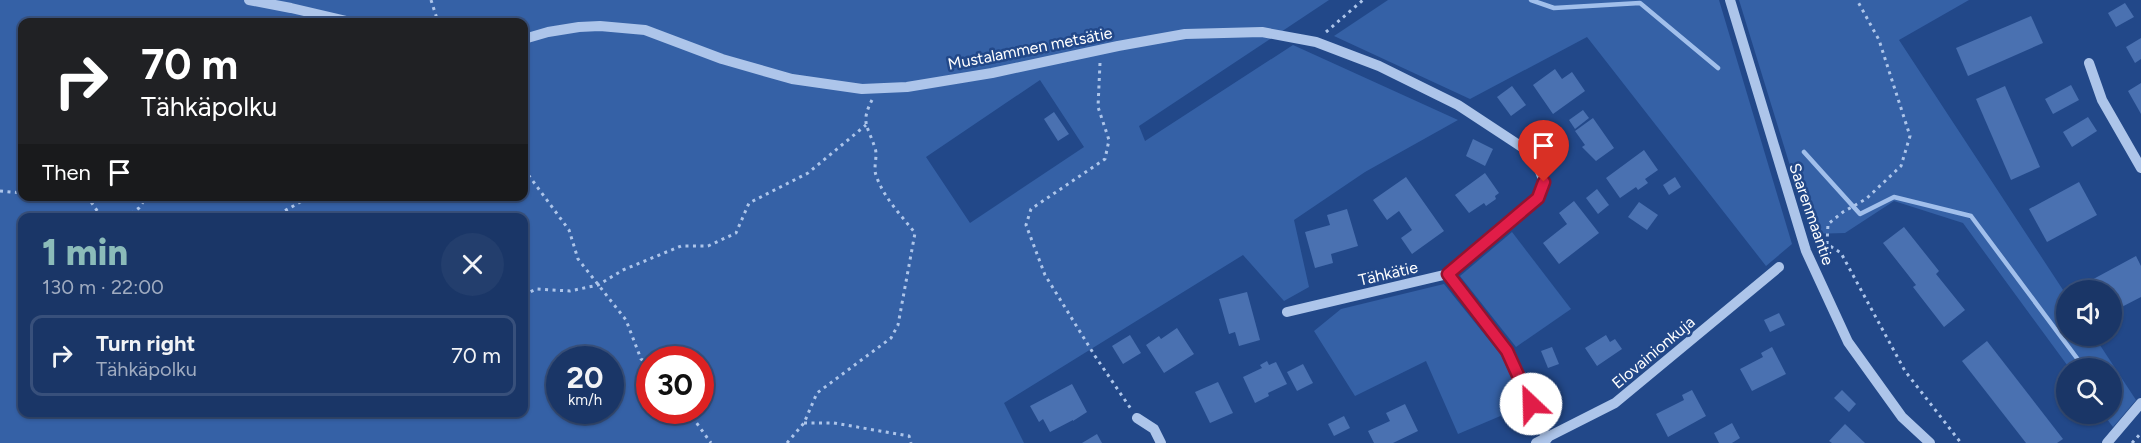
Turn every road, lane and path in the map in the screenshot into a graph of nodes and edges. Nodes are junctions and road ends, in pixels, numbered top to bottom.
1 (249, 0) edge
2 (431, 0) edge
3 (1363, 0) edge
4 (1731, 0) edge
5 (1857, 0) edge
6 (334, 18) edge
7 (437, 18) edge
8 (528, 38) edge
9 (1316, 42) junction
10 (1100, 49) junction
11 (2089, 63) dead end
12 (877, 88) junction
13 (866, 124) junction
14 (2141, 168) edge
15 (528, 175) edge
16 (0, 191) edge
17 (18, 193) edge
18 (144, 201) edge
19 (302, 201) edge
20 (132, 213) edge
21 (281, 213) edge
22 (1827, 244) junction
23 (1806, 251) junction
24 (1779, 267) dead end
25 (1448, 274) junction
26 (598, 285) junction
27 (528, 293) edge
28 (1287, 312) dead end
29 (636, 346) edge
30 (2141, 403) edge
31 (1137, 418) joint
32 (804, 423) junction
33 (697, 424) edge
34 (2141, 432) edge
35 (1541, 441) edge
36 (711, 443) edge
37 (787, 443) edge
38 (911, 443) edge
39 (1161, 443) edge
40 (1930, 443) edge
41 (1961, 443) edge
42 (2107, 443) edge
43 (2132, 443) edge

1 - 6 street
2 - 7 path
3 - 9 path
4 - 23 street, Saarenmaantie
5 - 22 path
8 - 12 street, Mustalammen metsätie
9 - 10 street, Mustalammen metsätie
9 - 25 street, Mustalammen metsätie
10 - 12 street, Mustalammen metsätie
10 - 31 path
11 - 14 street
12 - 13 path
13 - 26 path
13 - 32 path
15 - 26 path
16 - 17 path
18 - 20 path
19 - 21 path
22 - 23 path
22 - 41 path
23 - 40 street, Saarenmaantie
24 - 35 street, Elovainionkuja
25 - 28 street, Tähkätie
25 - 35 street
26 - 27 path
26 - 29 path
30 - 42 street
31 - 39 street
32 - 37 path
32 - 38 path
33 - 36 path
34 - 43 path

